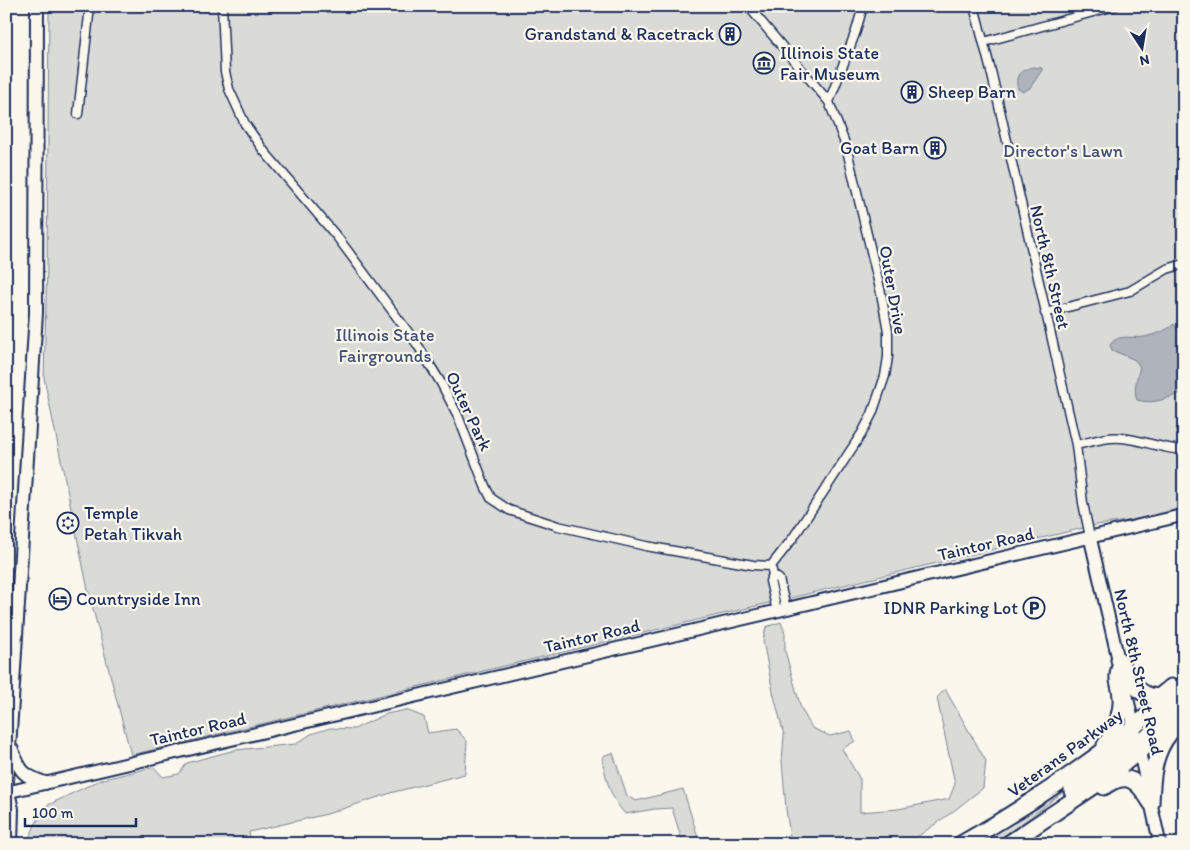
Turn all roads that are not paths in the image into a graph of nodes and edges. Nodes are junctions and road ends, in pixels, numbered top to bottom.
1 (37, 6) edge
2 (90, 6) edge
3 (222, 6) edge
4 (748, 6) edge
5 (863, 6) edge
6 (974, 6) edge
7 (1115, 6) edge
8 (984, 42) junction
9 (829, 102) junction
10 (78, 114) dead end
11 (1184, 264) edge
12 (1045, 313) junction
13 (1076, 446) junction
14 (1184, 450) edge
15 (1184, 515) edge
16 (1090, 537) junction
17 (772, 570) junction
18 (782, 610) junction
19 (1120, 663) junction
20 (1184, 676) edge
21 (1184, 684) edge
22 (1184, 700) edge
23 (1184, 716) edge
24 (1134, 727) junction
25 (10, 746) junction
26 (1139, 753) junction
27 (1098, 755) junction
28 (45, 783) junction
29 (7, 794) edge
30 (1151, 803) junction
31 (1017, 838) edge
32 (11, 844) edge
33 (961, 844) edge
34 (1160, 844) edge

1 - 25 main road
2 - 10 street
3 - 17 street, Outer Park
4 - 9 street, Outer Drive
5 - 9 street
6 - 8 street, North 8th Street
7 - 8 street
8 - 12 street, North 8th Street
9 - 17 street, Outer Drive
11 - 12 street
12 - 13 street, North 8th Street
13 - 14 street
13 - 16 street, North 8th Street
15 - 16 main road, Taintor Road
16 - 18 main road, Taintor Road
16 - 19 main road, North 8th Street Road
17 - 18 street
18 - 28 main road, Taintor Road
19 - 20 highway
19 - 24 main road, North 8th Street Road
19 - 27 highway
21 - 24 highway, Veterans Parkway
22 - 26 highway
23 - 26 highway
23 - 30 highway
24 - 26 main road, North 8th Street Road
24 - 27 highway, Veterans Parkway
24 - 31 highway
25 - 28 main road
25 - 29 main road
26 - 30 main road, North 8th Street Road
26 - 31 highway
27 - 33 highway, Veterans Parkway
28 - 29 main road, Taintor Road
29 - 32 main road
30 - 31 highway
30 - 34 main road, North 8th Street Road

